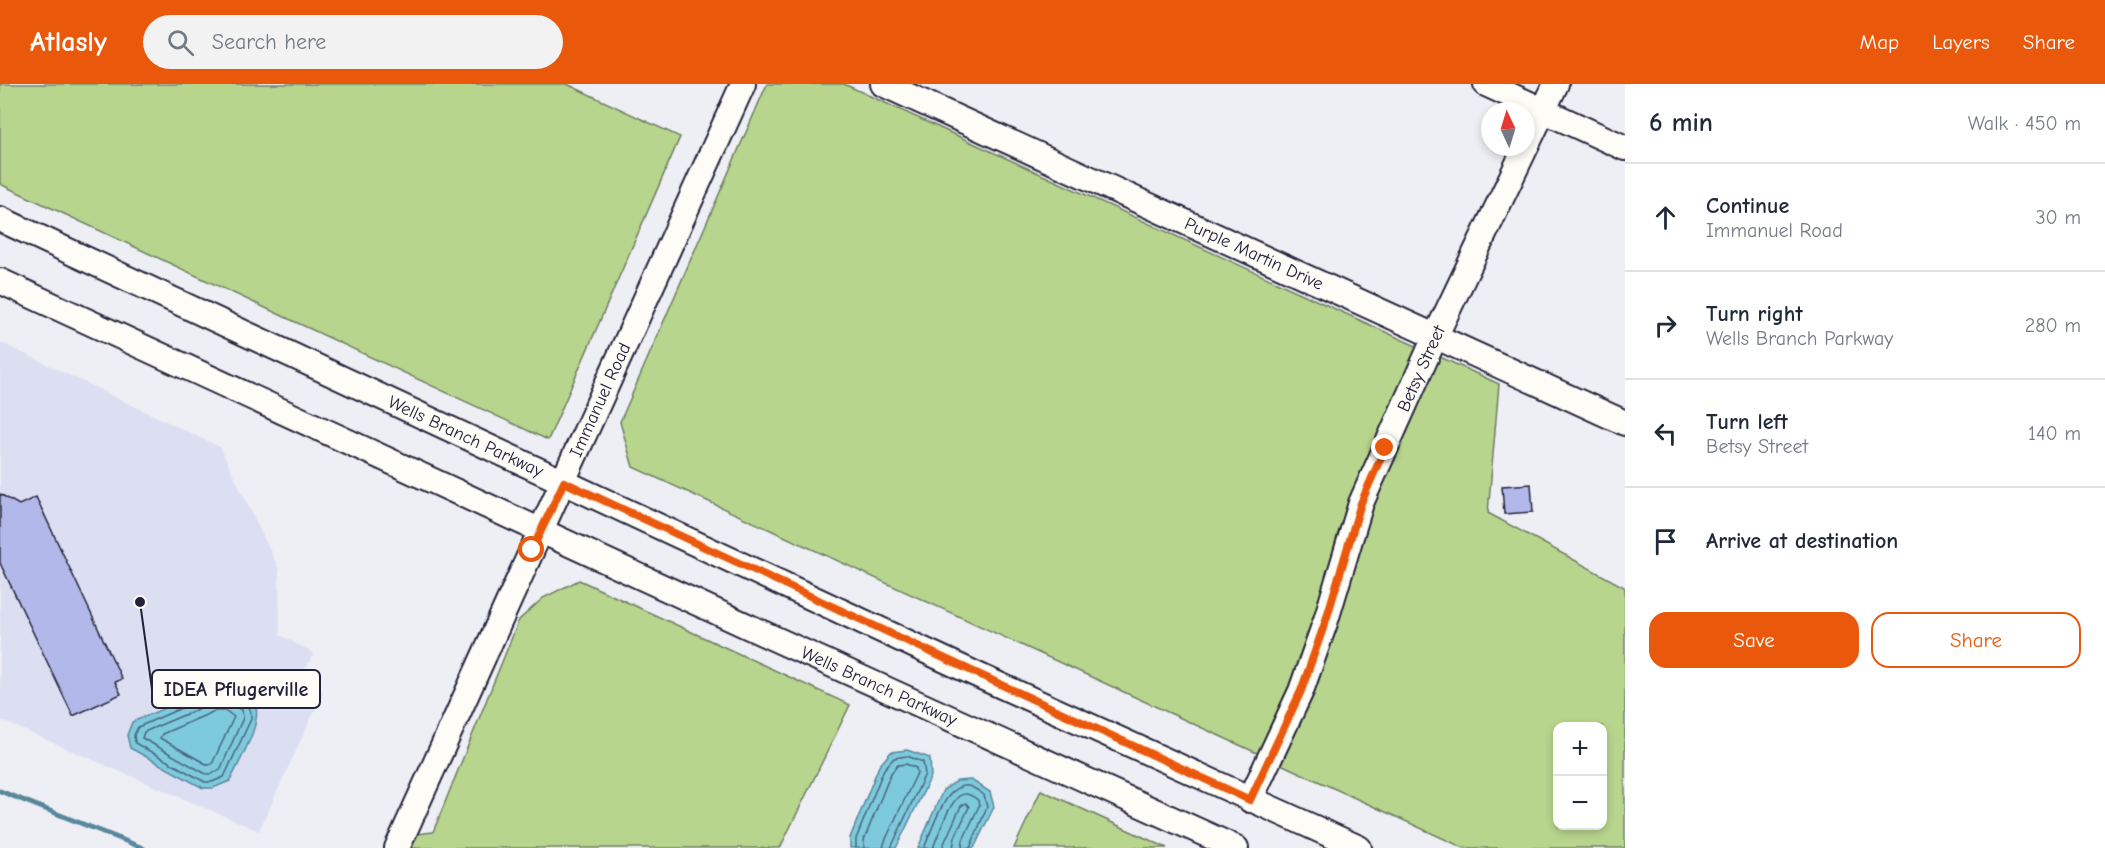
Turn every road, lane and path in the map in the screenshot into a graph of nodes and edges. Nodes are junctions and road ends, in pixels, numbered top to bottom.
1 (743, 84) edge
2 (883, 84) edge
3 (1486, 84) edge
4 (1556, 84) edge
5 (1544, 111) junction
6 (1625, 148) edge
7 (0, 219) edge
8 (0, 281) edge
9 (1436, 335) junction
10 (1625, 423) edge
11 (564, 482) junction
12 (541, 531) junction
13 (1250, 800) junction
14 (399, 844) edge
15 (1236, 848) edge
16 (1359, 848) edge

1 - 11 street, Immanuel Road
2 - 9 street, Purple Martin Drive
3 - 5 street
4 - 5 street, Betsy Street
5 - 6 street
5 - 9 street, Betsy Street
7 - 11 street, Wells Branch Parkway
8 - 12 street, Wells Branch Parkway
9 - 10 street, Purple Martin Drive
9 - 13 street, Betsy Street
11 - 12 street, Immanuel Road
11 - 13 street, Wells Branch Parkway
12 - 14 street, Immanuel Road
12 - 15 street, Wells Branch Parkway
13 - 16 street, Wells Branch Parkway

